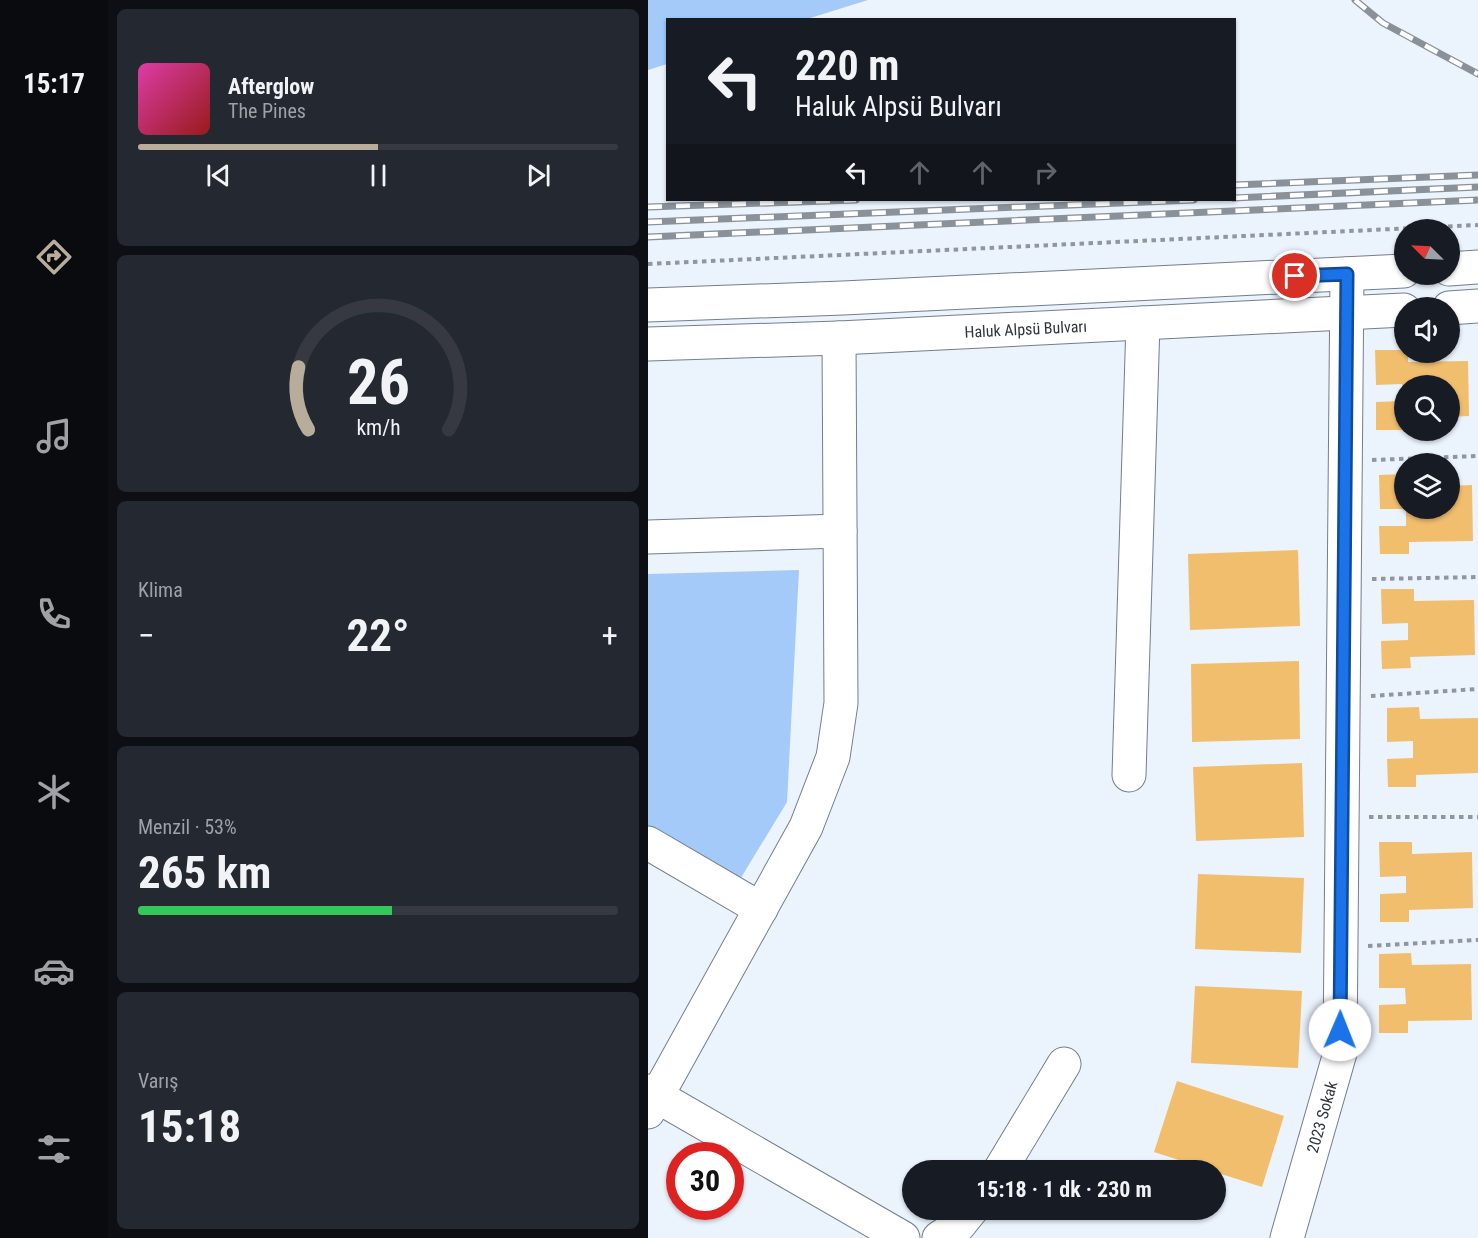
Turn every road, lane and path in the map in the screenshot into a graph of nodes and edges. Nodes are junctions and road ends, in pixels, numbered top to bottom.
1 (1478, 225) edge
2 (648, 264) edge
3 (1478, 267) edge
4 (1460, 268) edge
5 (1394, 272) edge
6 (1347, 274) junction
7 (648, 305) edge
8 (1478, 306) edge
9 (1460, 307) edge
10 (1394, 311) edge
11 (1347, 313) junction
12 (1143, 323) junction
13 (839, 338) junction
14 (648, 344) edge
15 (1478, 456) edge
16 (1344, 461) junction
17 (840, 531) junction
18 (648, 537) edge
19 (1478, 577) edge
20 (1371, 579) dead end
21 (1478, 690) edge
22 (1371, 696) dead end
23 (1129, 775) dead end
24 (1363, 817) dead end
25 (1478, 817) edge
26 (648, 843) edge
27 (760, 909) junction
28 (1478, 940) edge
29 (1361, 947) dead end
30 (1064, 1064) dead end
31 (651, 1100) edge
32 (1006, 1160) edge
33 (963, 1220) edge
34 (903, 1238) edge
35 (939, 1238) edge
36 (1287, 1238) edge

1 - 2 path
3 - 4 street
5 - 6 street
6 - 7 street
6 - 11 street, 2023 Sokak
8 - 9 street
10 - 11 street, Haluk Alpsü Bulvarı
11 - 12 street, Haluk Alpsü Bulvarı
11 - 16 street, 2023 Sokak
12 - 13 street, Haluk Alpsü Bulvarı
12 - 23 street
13 - 14 street, Haluk Alpsü Bulvarı
13 - 17 street
15 - 16 path
16 - 36 street, 2023 Sokak
17 - 18 street
17 - 27 street
19 - 20 path
21 - 22 path
24 - 25 path
26 - 27 street
27 - 31 street
28 - 29 path
30 - 32 street
31 - 34 street
33 - 35 street

